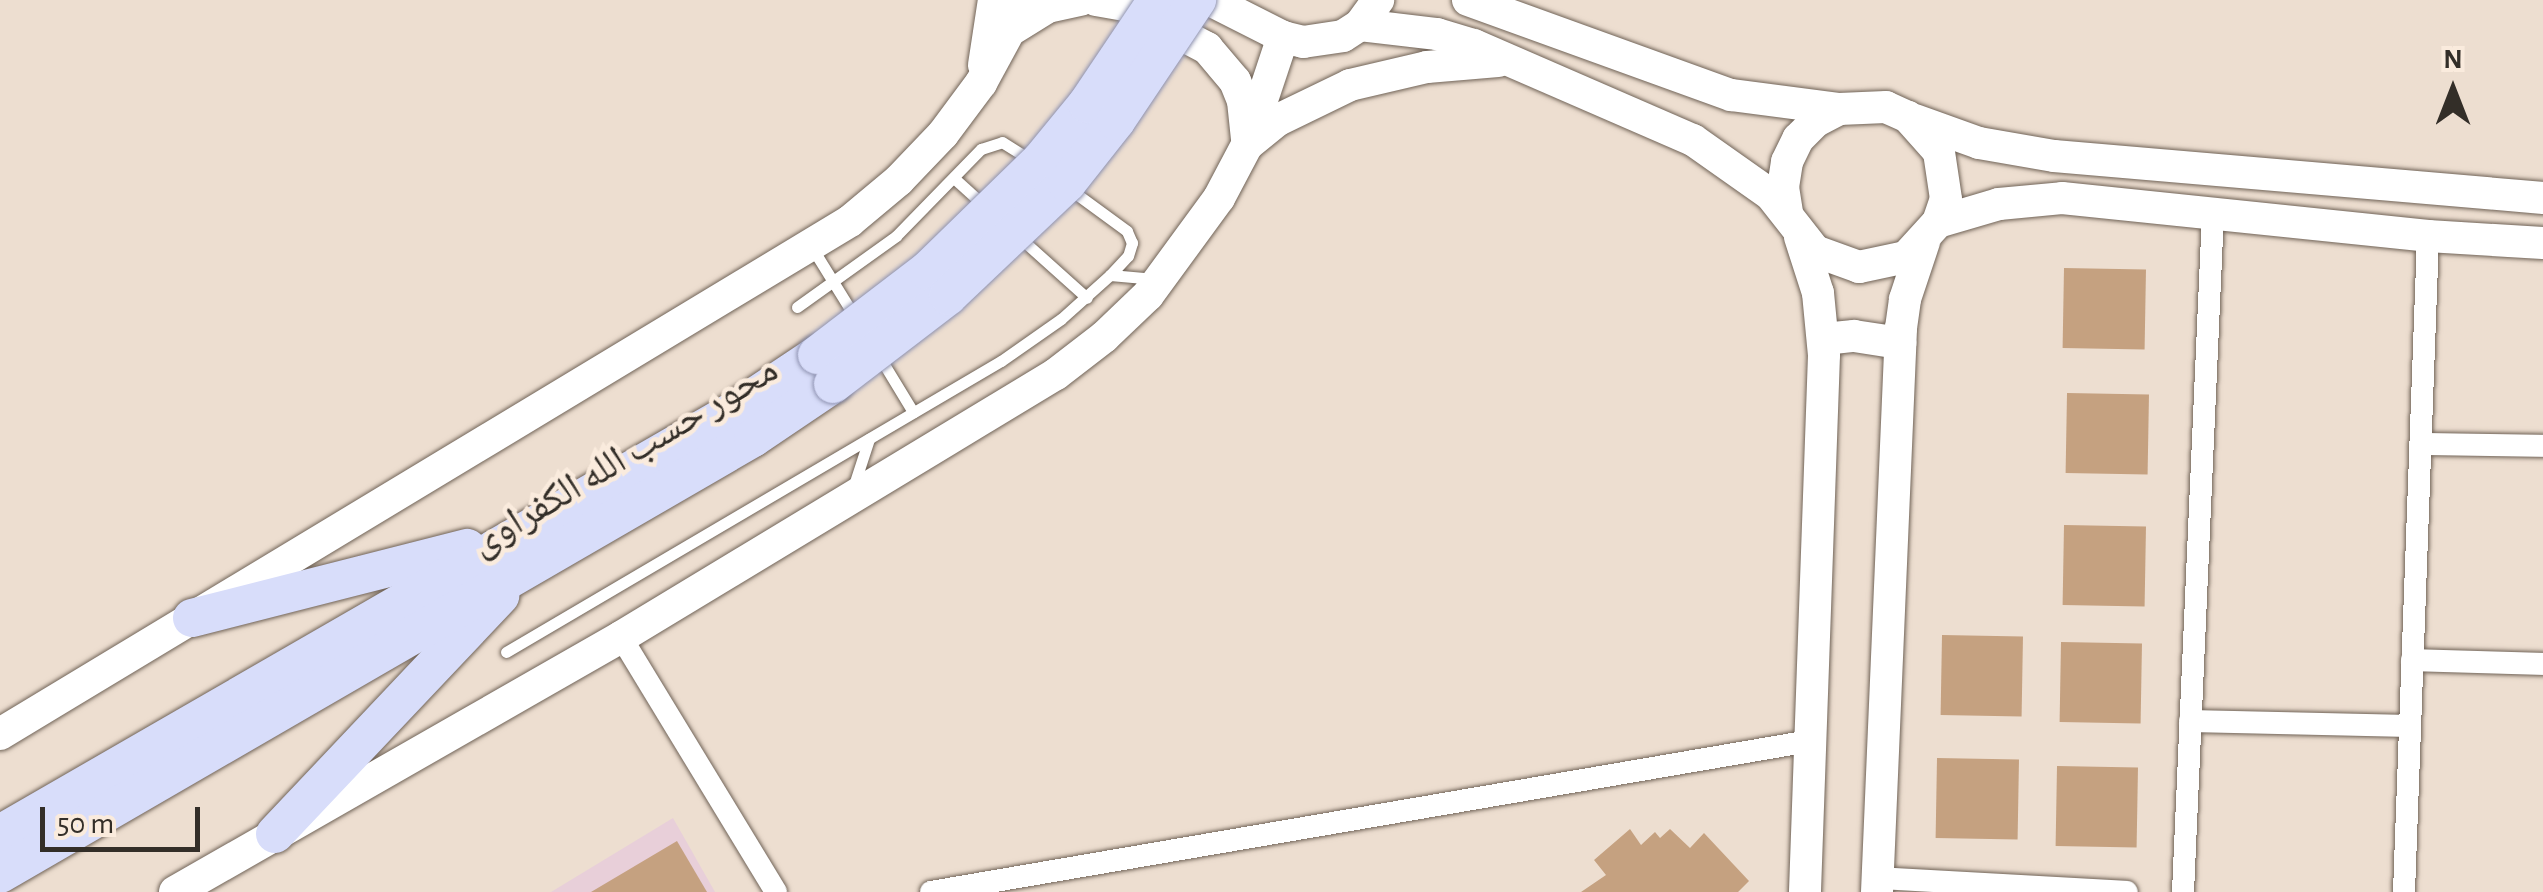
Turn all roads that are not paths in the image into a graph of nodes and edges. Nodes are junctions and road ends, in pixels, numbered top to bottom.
1 (994, 0) edge
2 (1080, 0) edge
3 (1096, 0) edge
4 (1157, 0) edge
5 (1197, 0) edge
6 (1210, 0) edge
7 (1468, 0) edge
8 (1494, 0) edge
9 (1369, 12) edge
10 (1020, 14) edge
11 (1526, 24) junction
12 (1282, 36) junction
13 (1511, 60) junction
14 (981, 83) junction
15 (1839, 109) junction
16 (1908, 117) junction
17 (1247, 145) junction
18 (2016, 151) junction
19 (955, 180) junction
20 (2543, 198) edge
21 (2018, 202) junction
22 (2213, 212) junction
23 (1793, 223) junction
24 (1931, 232) junction
25 (2428, 236) junction
26 (2543, 242) edge
27 (812, 246) junction
28 (1110, 276) junction
29 (1160, 280) junction
30 (834, 282) junction
31 (1087, 298) junction
32 (797, 308) dead end
33 (1824, 340) junction
34 (1900, 343) junction
35 (825, 370) junction
36 (913, 412) junction
37 (869, 438) junction
38 (2421, 444) junction
39 (2543, 446) edge
40 (850, 496) junction
41 (522, 550) junction
42 (192, 618) junction
43 (621, 637) junction
44 (506, 652) dead end
45 (2412, 660) junction
46 (2543, 664) edge
47 (2190, 721) junction
48 (2410, 726) junction
49 (0, 734) edge
50 (1810, 741) junction
51 (0, 834) edge
52 (275, 834) junction
53 (0, 874) edge
54 (213, 883) edge
55 (1878, 885) edge
56 (175, 892) edge
57 (776, 892) edge
58 (931, 892) edge
59 (1805, 892) edge
60 (2127, 892) edge
61 (2183, 892) edge
62 (2404, 892) edge

1 - 14 street
2 - 10 street
3 - 17 street
4 - 35 main road, محور حسب الله الكفراوى, bridge
5 - 35 main road, محور حسب الله الكفراوى, bridge
6 - 12 street
7 - 11 street
8 - 11 street
9 - 12 street
9 - 13 street
10 - 14 street
11 - 15 street
12 - 17 street
13 - 17 street
13 - 23 street
14 - 27 street
15 - 16 street
15 - 23 street
16 - 18 street
16 - 24 street
17 - 29 street
18 - 20 street
18 - 21 street
19 - 28 lane
19 - 30 lane
19 - 31 lane
21 - 22 street
21 - 24 street
22 - 25 street
22 - 47 street
23 - 24 street
23 - 33 street
24 - 34 street
25 - 26 street
25 - 38 street
27 - 30 lane
27 - 42 street
28 - 29 lane
28 - 31 lane
29 - 40 street
30 - 32 lane
30 - 36 lane
31 - 36 lane
33 - 34 street
33 - 50 street
34 - 55 street
35 - 41 main road, محور حسب الله الكفراوى
36 - 37 lane
37 - 40 lane
37 - 44 lane
38 - 39 street
38 - 45 street
40 - 43 street
41 - 42 main road
41 - 51 main road, محور حسب الله الكفراوى
41 - 52 main road
41 - 53 main road, محور حسب الله الكفراوى
42 - 49 street
43 - 52 street
43 - 57 street
45 - 46 street
45 - 48 street
47 - 48 street
47 - 61 street
48 - 62 street
50 - 58 street
50 - 59 street
52 - 54 street
54 - 56 street
55 - 60 street

